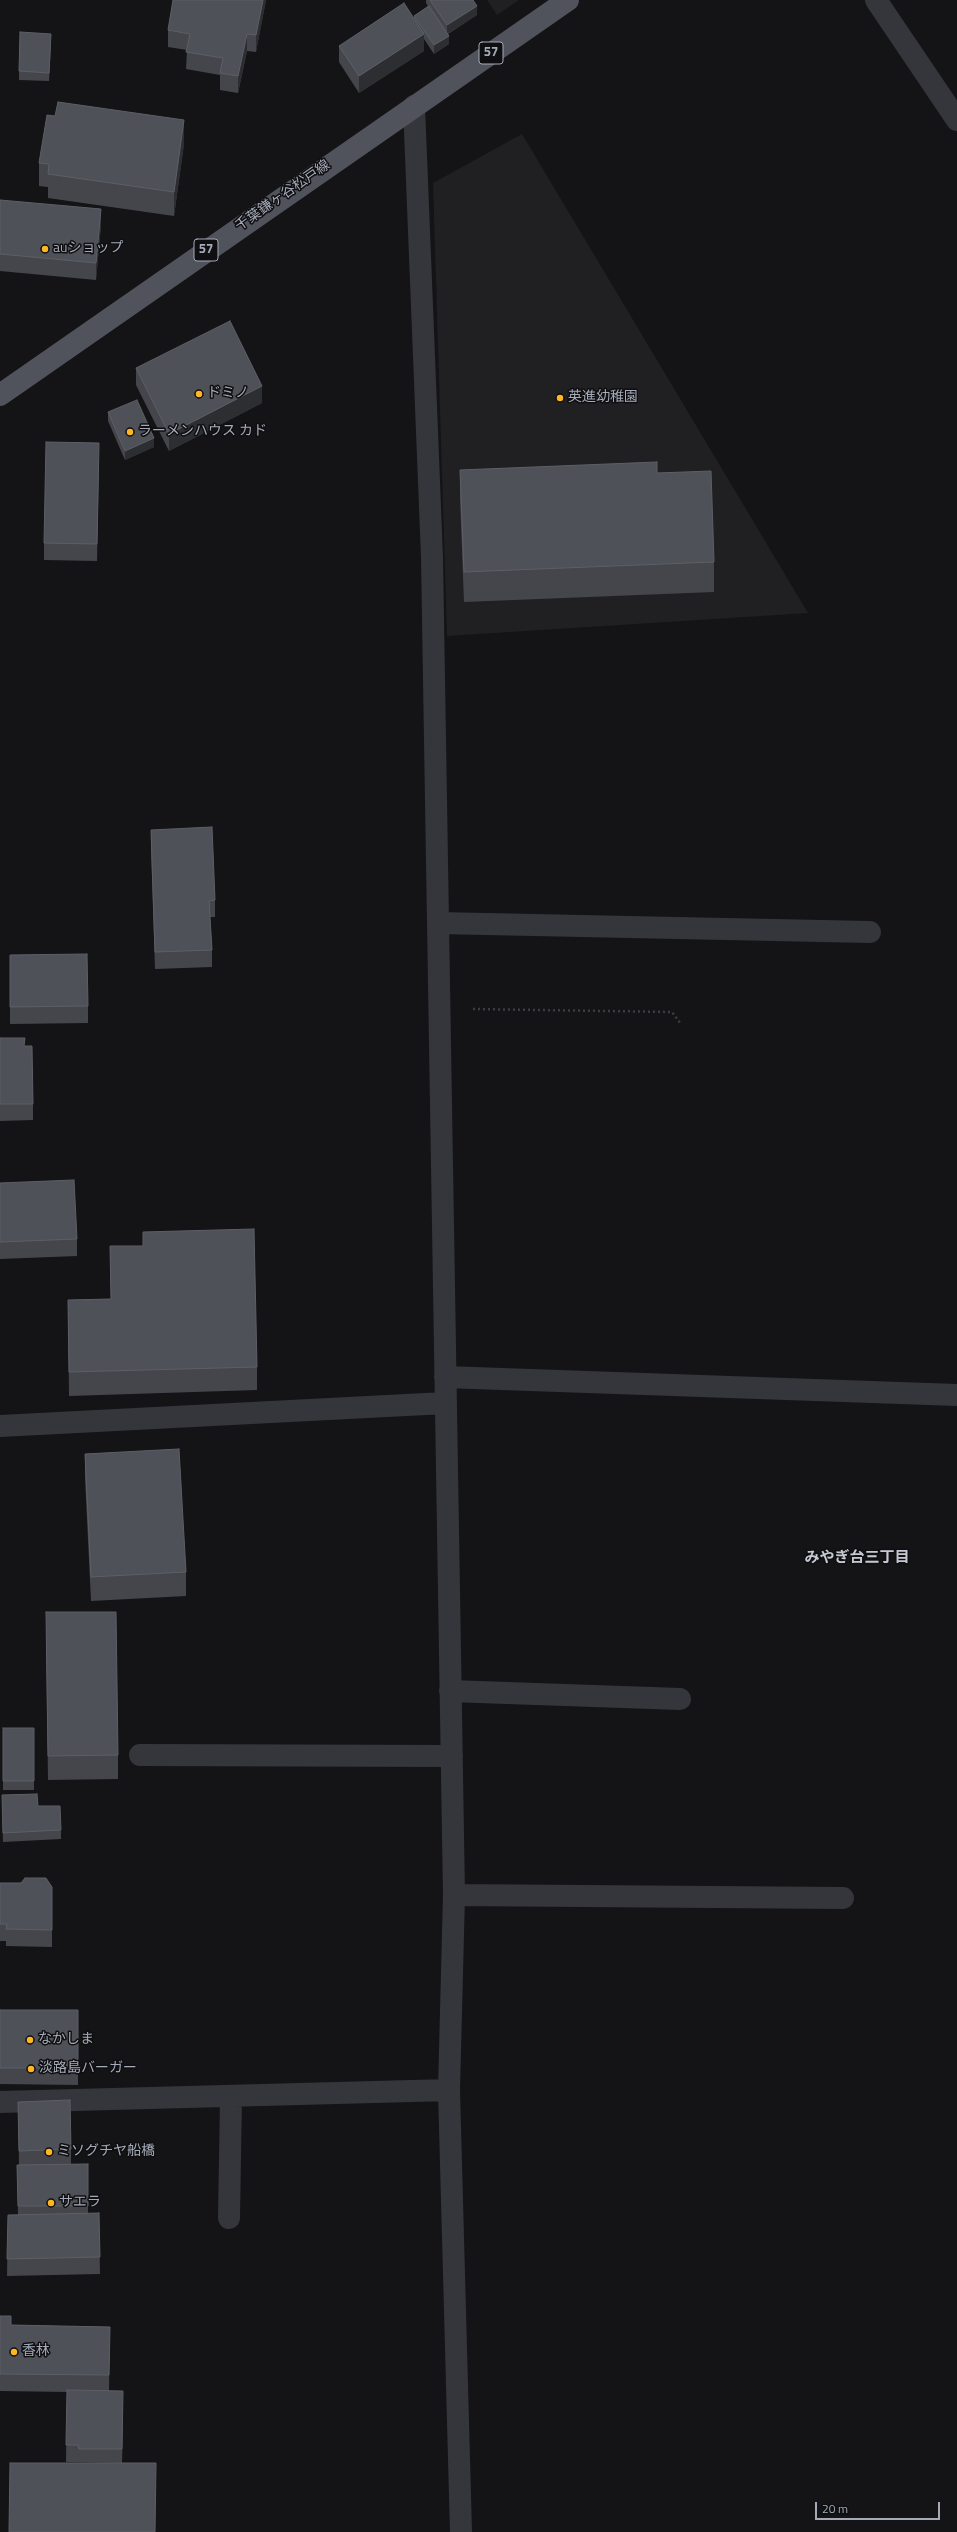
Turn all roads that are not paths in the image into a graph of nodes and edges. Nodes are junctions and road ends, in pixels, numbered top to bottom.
1 (568, 0) edge
2 (876, 0) edge
3 (414, 106) junction
4 (957, 120) edge
5 (0, 395) edge
6 (438, 924) junction
7 (870, 932) dead end
8 (445, 1377) junction
9 (957, 1395) edge
10 (445, 1403) junction
11 (0, 1426) edge
12 (450, 1691) junction
13 (680, 1699) dead end
14 (140, 1755) dead end
15 (452, 1756) junction
16 (454, 1895) junction
17 (843, 1898) dead end
18 (449, 2090) junction
19 (231, 2097) junction
20 (0, 2102) edge
21 (229, 2218) dead end
22 (461, 2532) edge

1 - 3 main road, 千葉鎌ヶ谷松戸線 / 57
2 - 4 street
3 - 5 main road, 千葉鎌ヶ谷松戸線 / 57
3 - 6 street
6 - 7 street
6 - 8 street
8 - 9 street
8 - 10 street
10 - 11 street
10 - 12 street
12 - 13 street
12 - 15 street
14 - 15 street
15 - 16 street
16 - 17 street
16 - 18 street
18 - 19 street
18 - 22 street
19 - 20 street
19 - 21 street

